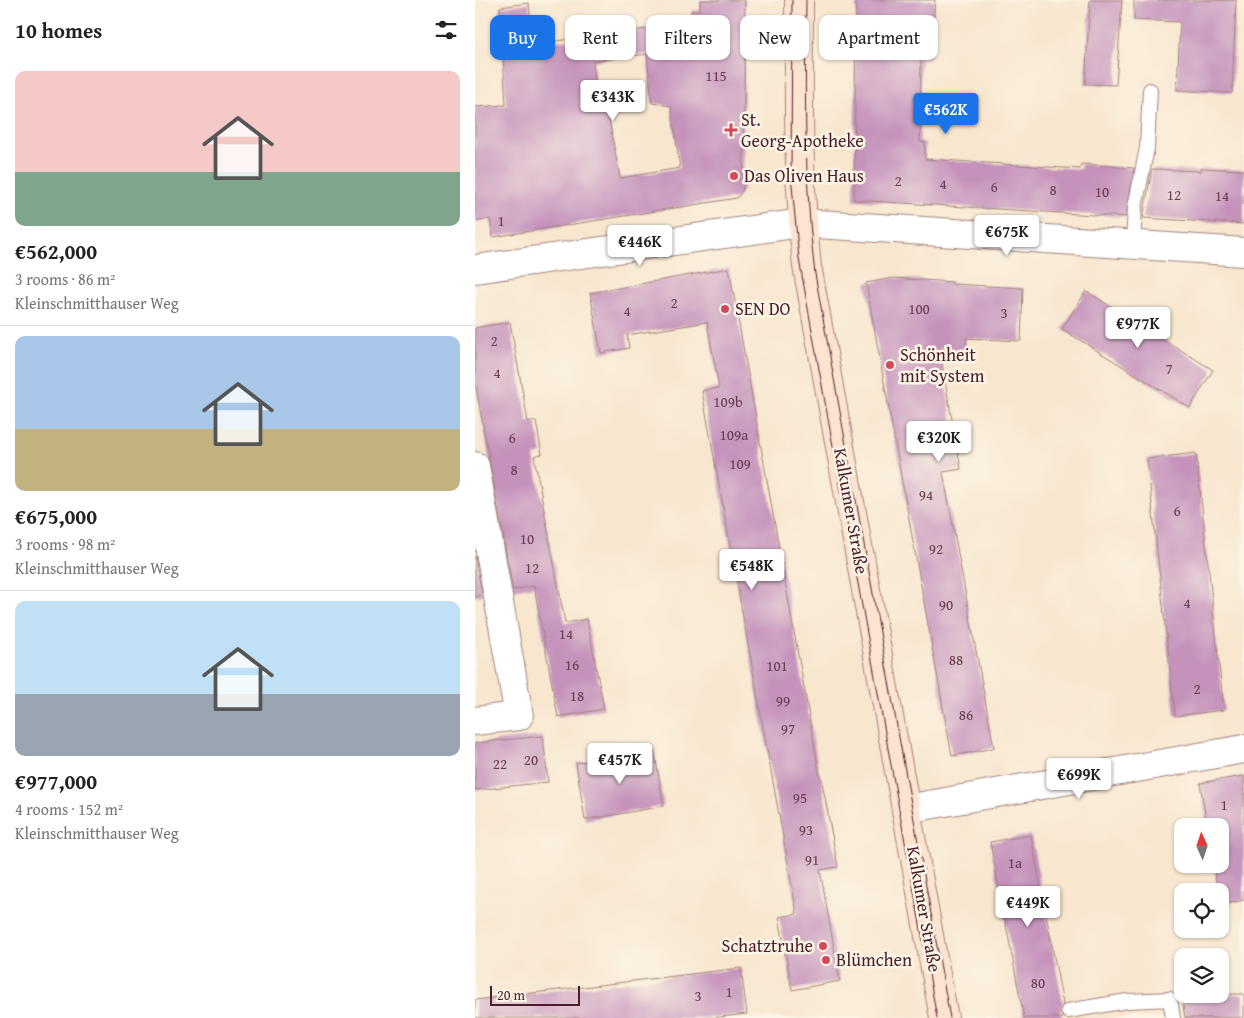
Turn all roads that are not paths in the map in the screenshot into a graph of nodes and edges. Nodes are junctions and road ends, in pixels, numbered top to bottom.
1 (799, 0) edge
2 (1150, 90) dead end
3 (802, 223) junction
4 (1133, 244) junction
5 (1244, 252) edge
6 (475, 270) edge
7 (475, 466) edge
8 (475, 721) edge
9 (1244, 749) edge
10 (906, 809) junction
11 (1068, 1011) dead end
12 (944, 1018) edge
13 (1173, 1018) edge

1 - 3 main road, Kalkumer Straße
2 - 4 lane
3 - 4 street
3 - 6 street
3 - 10 main road, Kalkumer Straße
4 - 5 street
7 - 8 street
9 - 10 street
10 - 12 main road, Kalkumer Straße
11 - 13 lane

